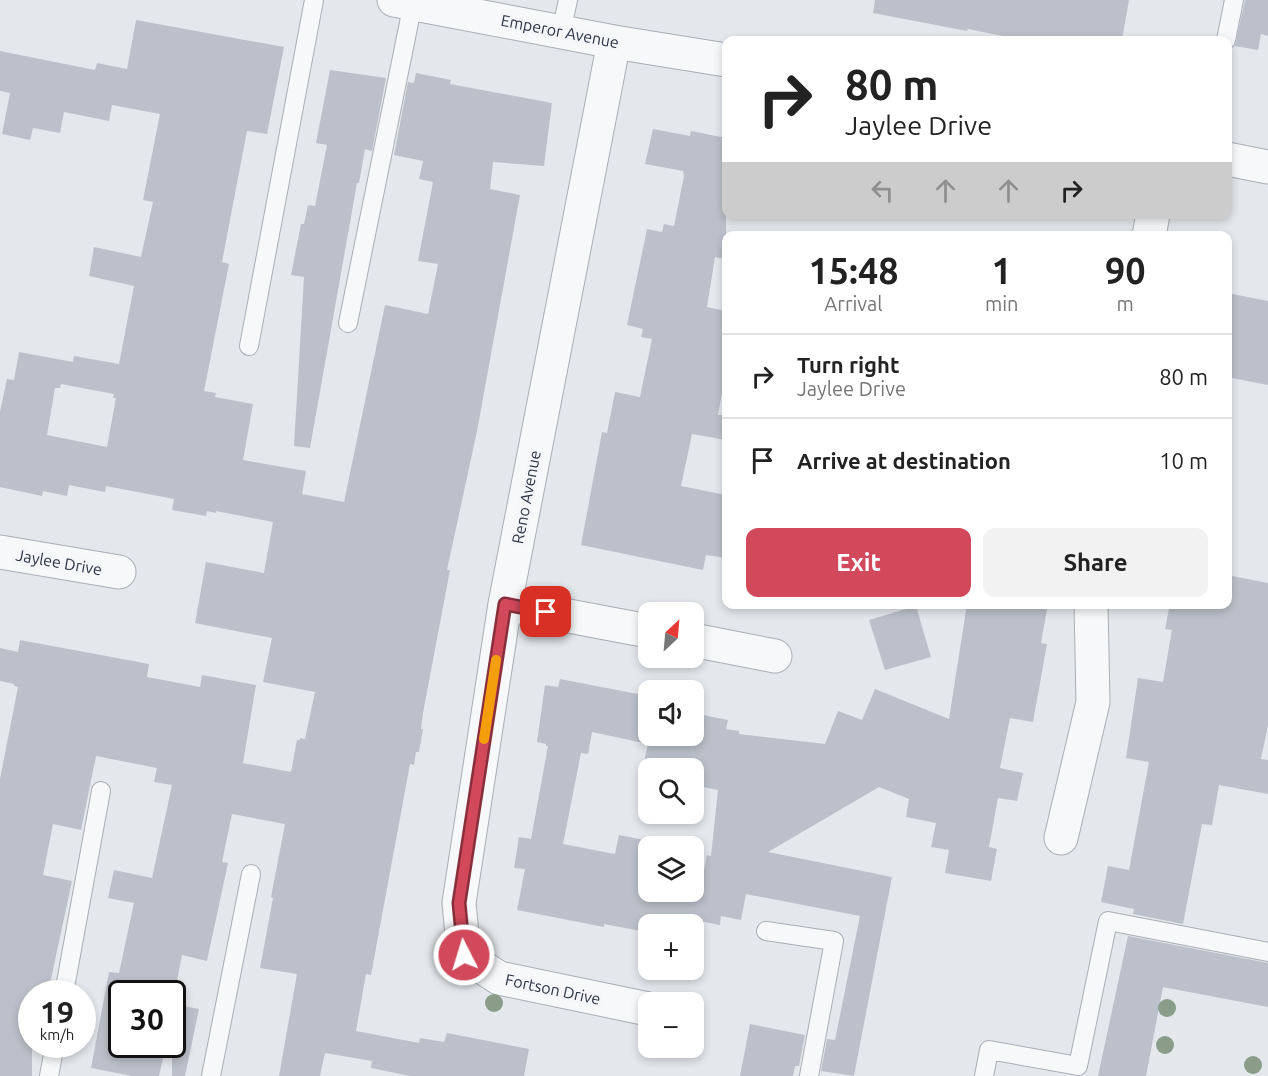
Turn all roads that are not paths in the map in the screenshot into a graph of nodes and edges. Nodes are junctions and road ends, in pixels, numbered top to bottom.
1 (314, 0) edge
2 (568, 0) edge
3 (1234, 0) edge
4 (403, 2) edge
5 (561, 32) junction
6 (1227, 36) edge
7 (614, 42) junction
8 (722, 59) edge
9 (1232, 160) edge
10 (1268, 167) edge
11 (348, 323) dead end
12 (249, 346) dead end
13 (0, 552) edge
14 (119, 572) dead end
15 (505, 604) junction
16 (1091, 609) edge
17 (638, 630) edge
18 (704, 642) edge
19 (775, 656) dead end
20 (101, 791) dead end
21 (1062, 838) dead end
22 (251, 874) dead end
23 (766, 931) dead end
24 (1268, 952) edge
25 (464, 955) joint
26 (66, 980) edge
27 (638, 1007) edge
28 (52, 1058) edge
29 (49, 1076) edge
30 (211, 1076) edge
31 (809, 1076) edge
32 (984, 1076) edge

1 - 12 lane
2 - 5 lane
3 - 6 lane
4 - 5 street, Emperor Avenue
4 - 11 lane
5 - 7 street, Emperor Avenue
7 - 8 street, Emperor Avenue
7 - 15 street, Reno Avenue
9 - 10 street
13 - 14 street, Jaylee Drive
15 - 17 street
15 - 25 street, Reno Avenue
16 - 21 street
18 - 19 street
20 - 26 lane
22 - 30 lane
23 - 31 lane
24 - 32 lane
25 - 27 street, Fortson Drive
28 - 29 lane

